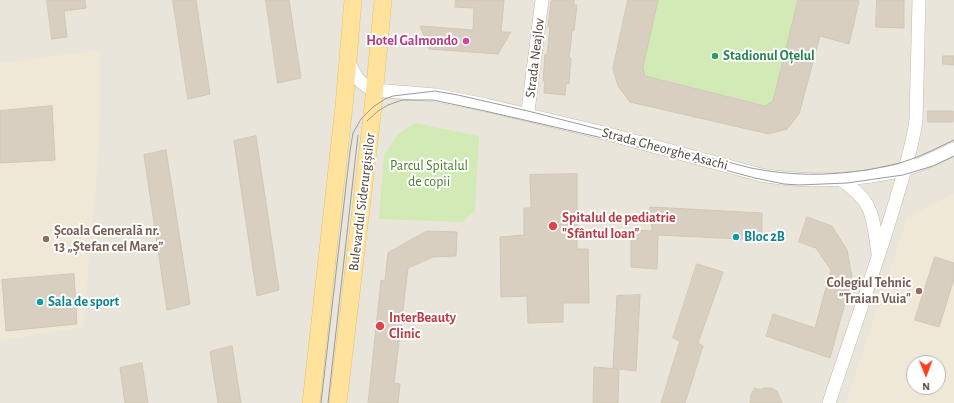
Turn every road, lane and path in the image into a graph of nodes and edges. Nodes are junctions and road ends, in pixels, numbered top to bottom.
1 (353, 0) edge
2 (383, 0) edge
3 (542, 0) edge
4 (919, 0) edge
5 (348, 60) junction
6 (375, 90) junction
7 (526, 115) junction
8 (954, 149) edge
9 (904, 170) junction
10 (840, 179) junction
11 (878, 259) junction
12 (311, 403) edge
13 (338, 403) edge
14 (829, 403) edge

1 - 5 main road, Bulevardul Siderurgiștilor
2 - 6 main road, Bulevardul Siderurgiștilor
3 - 7 street, Strada Neajlov
4 - 9 street
5 - 6 street
5 - 12 main road, Bulevardul Siderurgiștilor
6 - 7 street, Strada Gheorghe Asachi
6 - 13 main road, Bulevardul Siderurgiștilor
7 - 10 street, Strada Gheorghe Asachi
8 - 9 street, Strada Gheorghe Asachi
9 - 10 street, Strada Gheorghe Asachi
9 - 11 street
10 - 11 street
11 - 14 street

